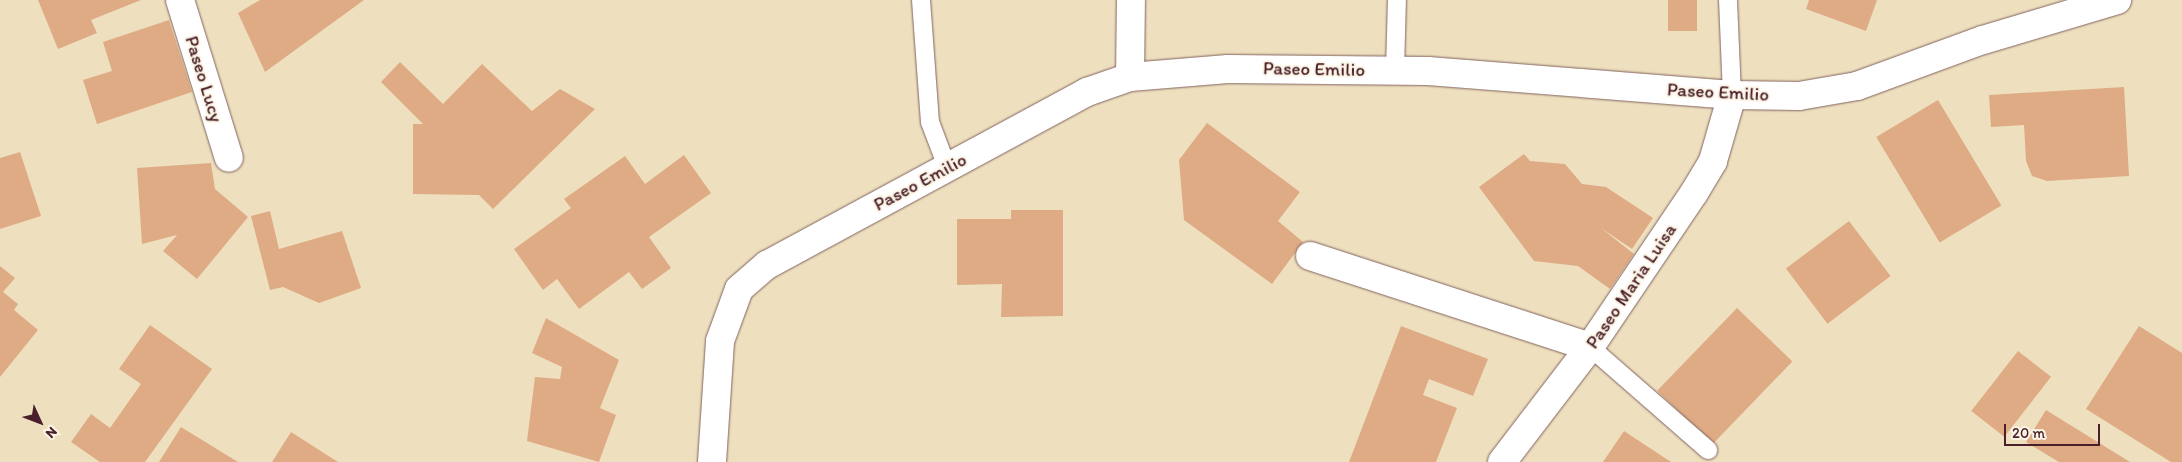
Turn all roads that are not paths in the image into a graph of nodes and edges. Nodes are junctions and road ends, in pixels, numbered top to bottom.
1 (180, 0) edge
2 (922, 0) edge
3 (1131, 0) edge
4 (1397, 0) edge
5 (1728, 0) edge
6 (2110, 0) edge
7 (1395, 70) junction
8 (1130, 77) junction
9 (1732, 95) junction
10 (229, 158) dead end
11 (947, 167) junction
12 (1310, 256) dead end
13 (1590, 347) junction
14 (1708, 450) dead end
15 (712, 462) edge
16 (1502, 462) edge

1 - 10 street, Paseo Lucy
2 - 11 lane
3 - 8 street
4 - 7 lane
5 - 9 lane
6 - 9 street, Paseo Emilio
7 - 8 street, Paseo Emilio
7 - 9 street, Paseo Emilio
8 - 11 street, Paseo Emilio
9 - 13 street, Paseo Maria Luisa
11 - 15 street, Paseo Emilio
12 - 13 street
13 - 14 lane
13 - 16 street, Paseo Maria Luisa

